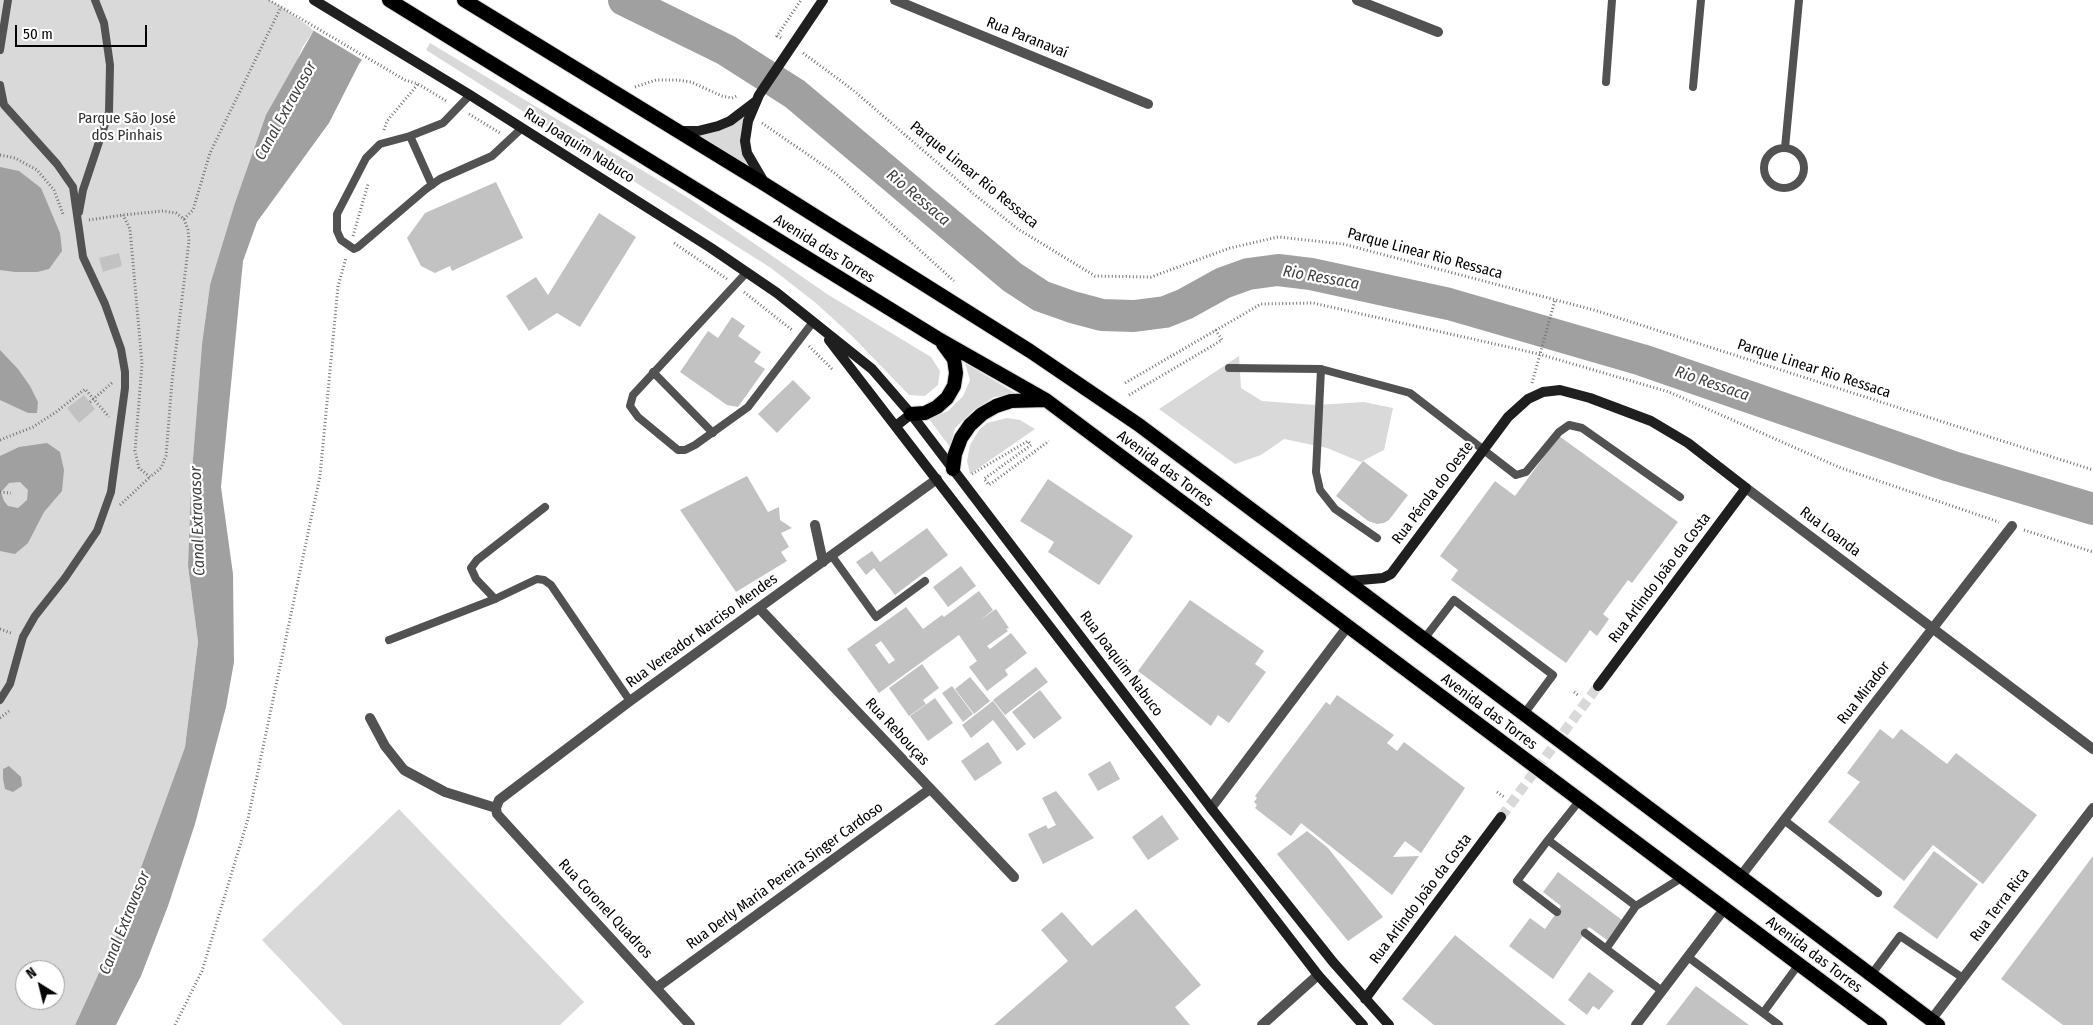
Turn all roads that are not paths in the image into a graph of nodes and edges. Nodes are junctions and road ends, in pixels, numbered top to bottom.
1 (8, 0) edge
2 (95, 0) edge
3 (314, 0) edge
4 (390, 0) edge
5 (464, 0) edge
6 (823, 0) edge
7 (895, 0) edge
8 (1357, 0) edge
9 (1612, 0) edge
10 (1701, 0) edge
11 (1800, 0) edge
12 (1438, 32) dead end
13 (0, 50) edge
14 (1606, 82) dead end
15 (0, 85) edge
16 (1693, 87) dead end
17 (470, 95) junction
18 (757, 98) junction
19 (1148, 104) dead end
20 (522, 128) junction
21 (675, 130) junction
22 (410, 136) junction
23 (1785, 148) junction
24 (432, 185) junction
25 (766, 185) junction
26 (78, 221) junction
27 (747, 272) junction
28 (812, 322) junction
29 (821, 329) junction
30 (937, 338) junction
31 (1229, 368) dead end
32 (1321, 369) junction
33 (653, 372) junction
34 (1528, 399) joint
35 (1046, 400) junction
36 (911, 414) junction
37 (896, 426) junction
38 (713, 433) junction
39 (1484, 450) junction
40 (953, 469) junction
41 (938, 479) junction
42 (1746, 488) junction
43 (1680, 497) dead end
44 (545, 507) dead end
45 (815, 525) dead end
46 (2012, 526) road end
47 (1378, 538) dead end
48 (832, 556) junction
49 (823, 562) junction
50 (926, 581) dead end
51 (1350, 581) junction
52 (495, 600) junction
53 (759, 608) junction
54 (1348, 626) junction
55 (1933, 628) junction
56 (389, 640) dead end
57 (1424, 640) junction
58 (1598, 686) tunnel mouth
59 (0, 700) edge
60 (630, 702) junction
61 (1524, 714) junction
62 (370, 718) dead end
63 (2093, 748) edge
64 (930, 789) junction
65 (1580, 800) junction
66 (1211, 808) junction
67 (2093, 808) edge
68 (496, 811) junction
69 (1501, 817) tunnel mouth
70 (1784, 820) junction
71 (1548, 840) junction
72 (1014, 877) dead end
73 (1683, 877) junction
74 (1740, 877) junction
75 (1878, 893) dead end
76 (1636, 906) junction
77 (1725, 908) junction
78 (1557, 912) dead end
79 (1585, 933) dead end
80 (1606, 949) junction
81 (1688, 957) junction
82 (1333, 962) junction
83 (1799, 964) junction
84 (1318, 975) junction
85 (1871, 975) junction
86 (1963, 978) junction
87 (656, 988) junction
88 (1662, 991) junction
89 (1364, 999) junction
90 (1763, 1013) junction
91 (1935, 1022) edge
92 (690, 1025) edge
93 (1262, 1025) edge
94 (1363, 1025) edge
95 (1389, 1025) edge
96 (1636, 1025) edge
97 (1780, 1025) edge
98 (1880, 1025) edge

1 - 13 lane
2 - 26 lane
3 - 17 main road, Rua Joaquim Nabuco
4 - 30 highway, Avenida das Torres
5 - 21 highway, Avenida das Torres
6 - 18 main road
7 - 19 street, Rua Paranavaí
8 - 12 street
9 - 14 lane
10 - 16 lane
11 - 23 lane
15 - 26 lane
17 - 20 main road, Rua Joaquim Nabuco
17 - 22 lane
18 - 21 main road
18 - 25 main road
20 - 24 lane
20 - 27 main road, Rua Joaquim Nabuco
21 - 25 highway, Avenida das Torres
22 - 24 lane
22 - 24 lane
23 - 23 lane
25 - 51 highway, Avenida das Torres
26 - 59 lane
27 - 28 main road, Rua Joaquim Nabuco
27 - 33 lane
28 - 29 main road, Rua Joaquim Nabuco
28 - 38 lane
29 - 36 main road, Rua Joaquim Nabuco
29 - 37 main road, Rua Joaquim Nabuco
30 - 35 highway, Avenida das Torres
30 - 36 highway
31 - 32 lane
32 - 39 lane
32 - 47 lane
33 - 38 lane
33 - 38 lane
34 - 39 main road, Rua Pérola do Oeste
34 - 42 main road, Rua Loanda
35 - 40 highway
35 - 54 highway, Avenida das Torres
36 - 37 main road
36 - 40 main road, Rua Joaquim Nabuco
37 - 41 main road, Rua Joaquim Nabuco
39 - 43 lane
39 - 51 main road, Rua Pérola do Oeste
40 - 66 main road, Rua Joaquim Nabuco
41 - 48 street, Rua Vereador Narciso Mendes
41 - 84 main road, Rua Joaquim Nabuco
42 - 55 street, Rua Loanda
42 - 58 main road, Rua Arlindo João da Costa
44 - 52 lane
45 - 49 street
46 - 55 street, Rua Mirador
48 - 49 street, Rua Vereador Narciso Mendes
48 - 50 lane
49 - 53 street, Rua Vereador Narciso Mendes
51 - 57 highway, Avenida das Torres
52 - 56 lane
52 - 60 lane
53 - 60 street, Rua Vereador Narciso Mendes
53 - 64 street, Rua Rebouças
54 - 65 highway, Avenida das Torres
54 - 66 street
55 - 63 street, Rua Loanda
55 - 70 street, Rua Mirador
57 - 61 highway, Avenida das Torres
57 - 61 lane
60 - 68 street, Rua Vereador Narciso Mendes
61 - 74 highway, Avenida das Torres
62 - 68 street
64 - 72 street, Rua Rebouças
64 - 87 street, Rua Derly Maria Pereira Singer Cardoso
65 - 71 lane
65 - 73 highway, Avenida das Torres
66 - 82 main road, Rua Joaquim Nabuco
67 - 86 street, Rua Terra Rica
68 - 87 street, Rua Coronel Quadros
69 - 89 main road, Rua Arlindo João da Costa
70 - 74 street, Rua Mirador
70 - 75 lane
71 - 76 lane
71 - 78 lane
73 - 76 lane
73 - 77 highway, Avenida das Torres
74 - 85 highway, Avenida das Torres
76 - 80 lane
77 - 81 street
77 - 83 highway, Avenida das Torres
79 - 80 lane
80 - 88 lane
81 - 88 street
81 - 90 lane
82 - 84 main road
82 - 89 main road, Rua Joaquim Nabuco
83 - 90 lane
83 - 98 highway, Avenida das Torres
84 - 93 street
84 - 94 main road, Rua Joaquim Nabuco
85 - 86 lane
85 - 91 highway, Avenida das Torres
86 - 91 street, Rua Terra Rica
87 - 92 street, Rua Coronel Quadros
88 - 96 street
89 - 95 main road, Rua Joaquim Nabuco
90 - 97 lane

